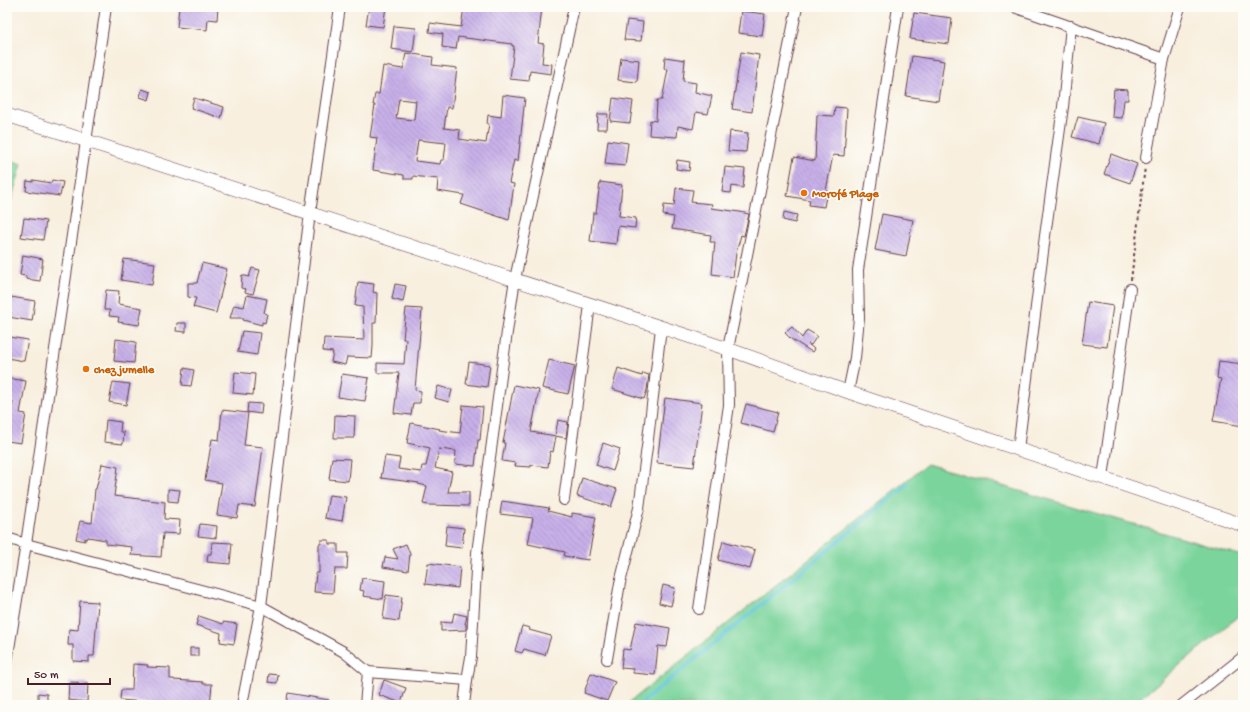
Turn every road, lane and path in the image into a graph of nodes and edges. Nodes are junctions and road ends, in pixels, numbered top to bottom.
1 (106, 7) edge
2 (340, 7) edge
3 (574, 7) edge
4 (797, 7) edge
5 (898, 7) edge
6 (1014, 7) edge
7 (1180, 7) edge
8 (1043, 11) edge
9 (1071, 26) junction
10 (1164, 59) junction
11 (7, 115) edge
12 (85, 140) junction
13 (1146, 158) joint
14 (310, 213) junction
15 (515, 279) junction
16 (1130, 289) joint
17 (590, 305) junction
18 (661, 328) junction
19 (728, 350) junction
20 (848, 392) junction
21 (1018, 449) junction
22 (1103, 477) junction
23 (564, 500) dead end
24 (1243, 525) edge
25 (7, 538) edge
26 (26, 544) junction
27 (261, 606) junction
28 (699, 609) dead end
29 (1243, 657) edge
30 (607, 659) dead end
31 (7, 662) edge
32 (368, 672) junction
33 (467, 680) junction
34 (242, 705) edge
35 (365, 705) edge
36 (464, 705) edge
37 (1182, 705) edge

1 - 12 street
2 - 14 street
3 - 15 street
4 - 19 street
5 - 20 street
6 - 8 street
7 - 10 street
8 - 9 street
9 - 10 street
9 - 21 street
10 - 13 street
11 - 12 street
12 - 14 street
12 - 26 street
13 - 16 path
14 - 15 street
14 - 27 street
15 - 17 street
15 - 33 street
16 - 22 street
17 - 18 street
17 - 23 street
18 - 19 street
18 - 30 street
19 - 20 street
19 - 28 street
20 - 21 street
21 - 22 street
22 - 24 street
25 - 26 street
26 - 27 street
26 - 31 street
27 - 32 street
27 - 34 street
29 - 37 street
32 - 33 street
32 - 35 street
33 - 36 street

